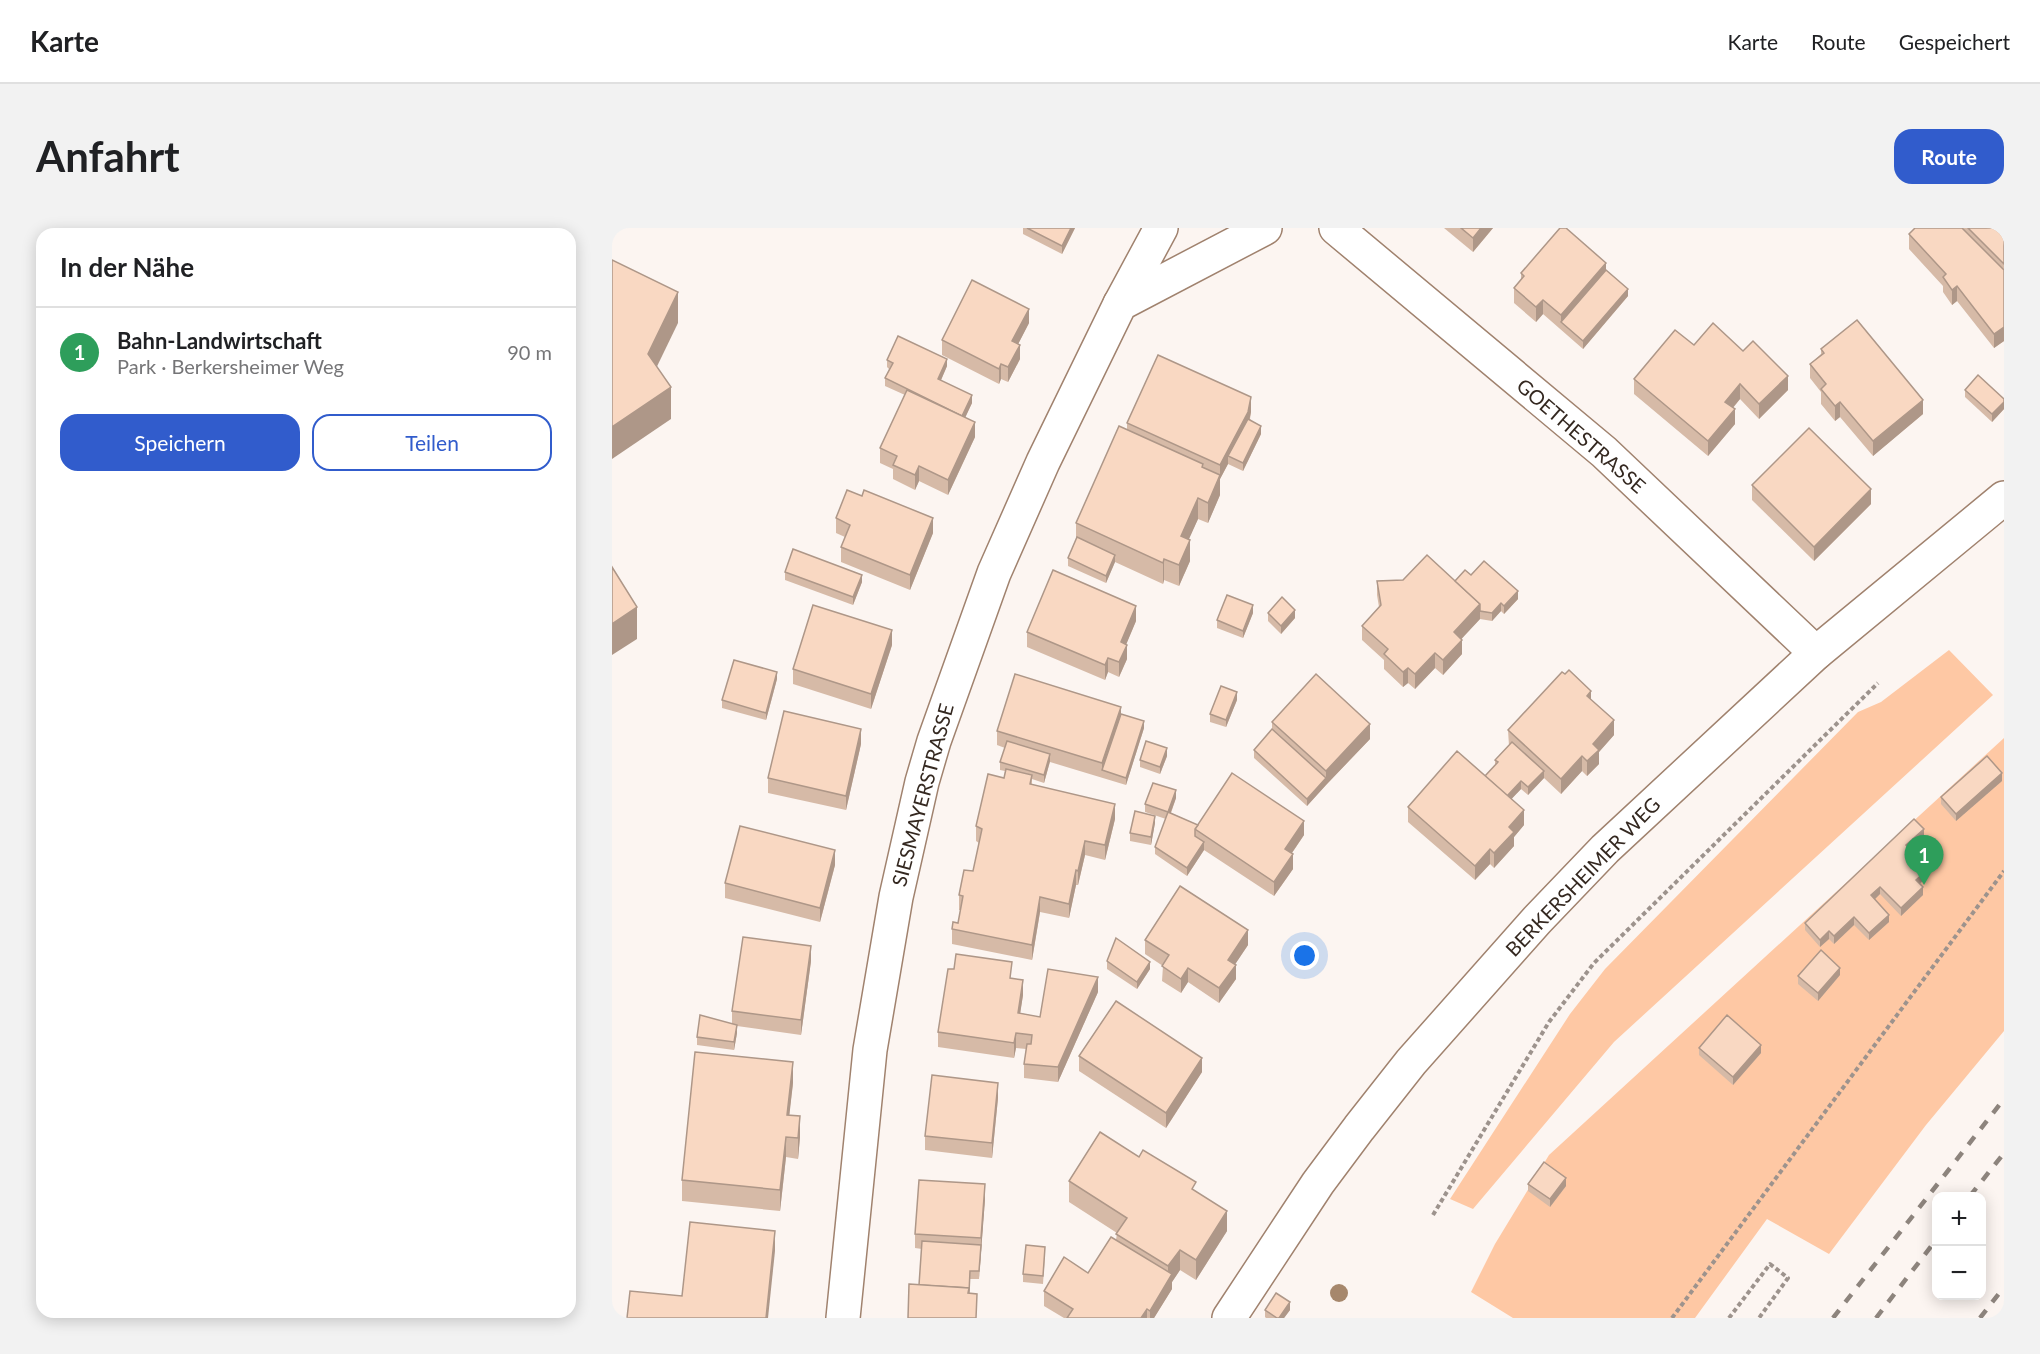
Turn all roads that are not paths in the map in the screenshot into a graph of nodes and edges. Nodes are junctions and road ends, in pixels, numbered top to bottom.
1 (1161, 228) edge
2 (1265, 228) edge
3 (1336, 228) edge
4 (1120, 304) junction
5 (2004, 498) edge
6 (1816, 653) junction
7 (843, 1318) edge
8 (1229, 1318) edge

1 - 4 street, SIESMAYERSTRASSE
2 - 4 street
3 - 6 street, GOETHESTRASSE
4 - 7 street, SIESMAYERSTRASSE
5 - 6 street, BERKERSHEIMER WEG
6 - 8 street, BERKERSHEIMER WEG

